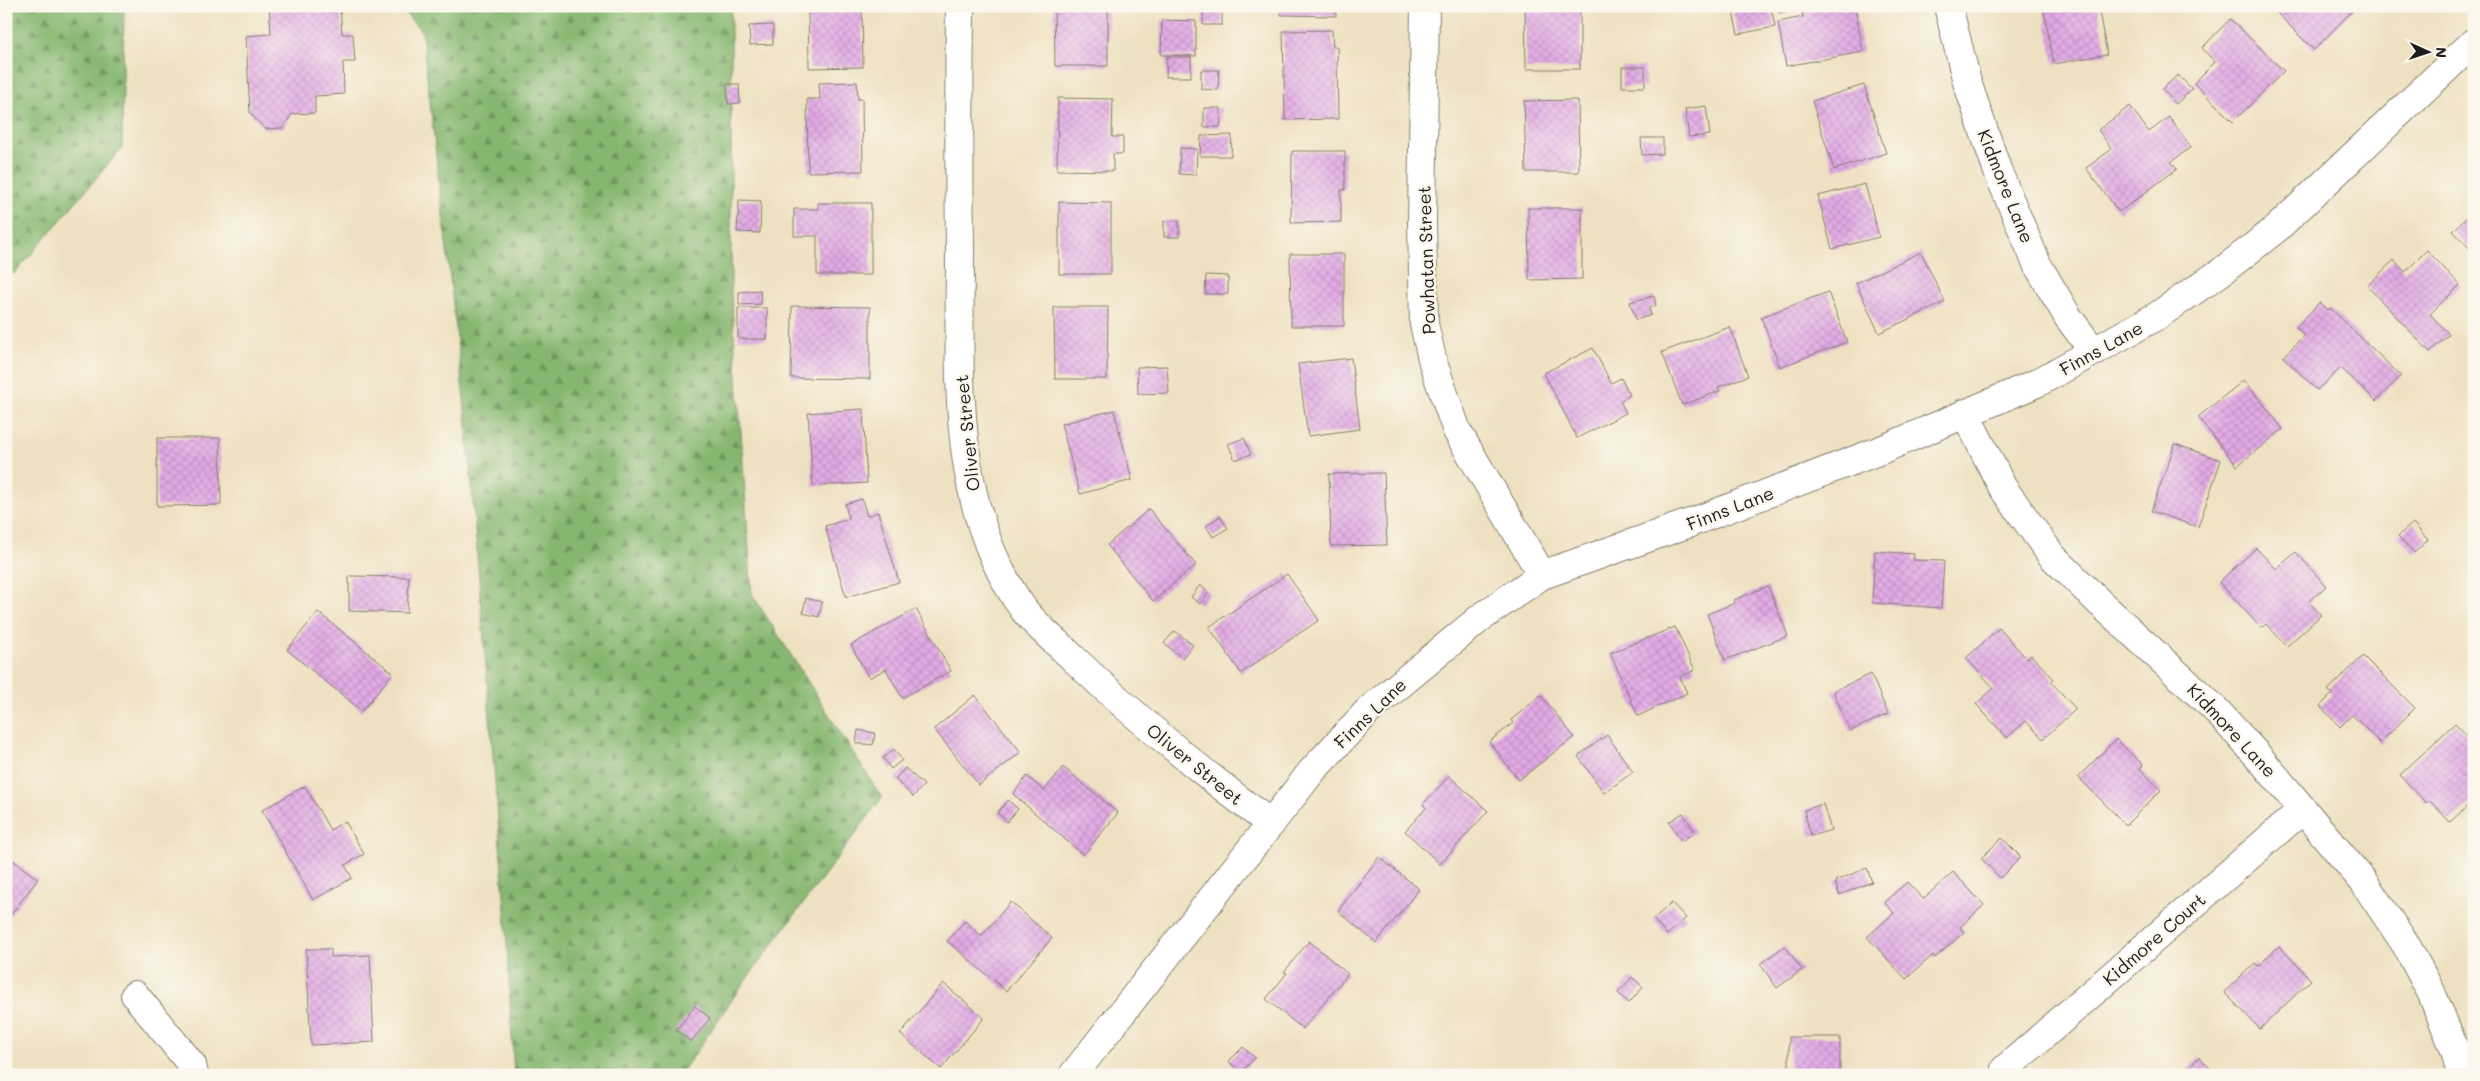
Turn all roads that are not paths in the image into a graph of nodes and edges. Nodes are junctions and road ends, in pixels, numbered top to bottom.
1 (960, 6) edge
2 (1425, 6) edge
3 (1948, 6) edge
4 (2474, 42) edge
5 (2094, 352) junction
6 (1965, 413) junction
7 (1542, 575) junction
8 (2303, 809) junction
9 (1271, 824) junction
10 (135, 995) dead end
11 (2005, 1069) dead end
12 (194, 1075) edge
13 (1073, 1075) edge
14 (2461, 1075) edge

1 - 9 street, Oliver Street
2 - 7 street, Powhatan Street
3 - 5 street, Kidmore Lane
4 - 5 street, Finns Lane
5 - 6 street, Finns Lane
6 - 7 street, Finns Lane
6 - 8 street, Kidmore Lane
7 - 9 street, Finns Lane
8 - 11 street, Kidmore Court
8 - 14 street, Kidmore Lane
9 - 13 street, Finns Lane
10 - 12 street

